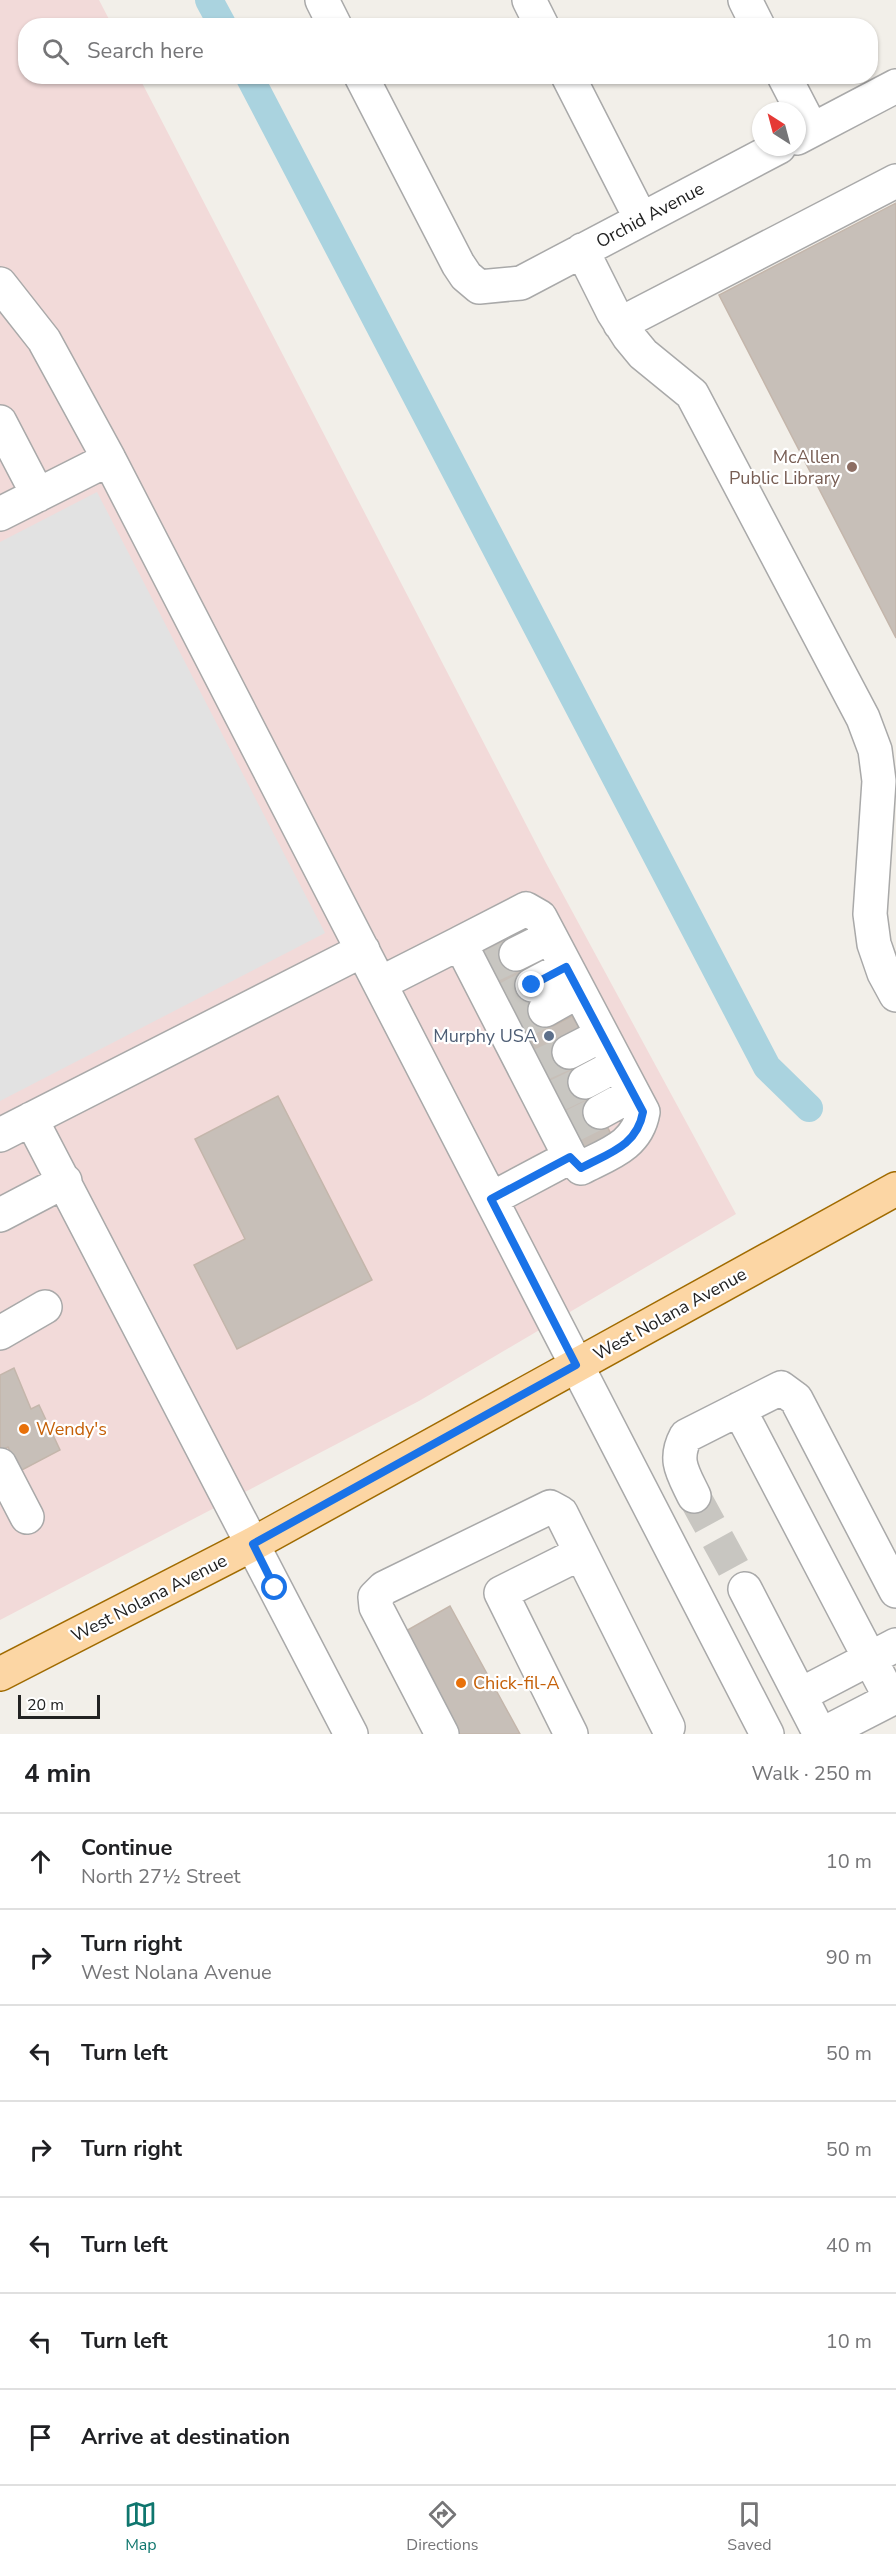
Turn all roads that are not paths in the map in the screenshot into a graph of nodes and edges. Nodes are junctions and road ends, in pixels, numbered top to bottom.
1 (322, 0) edge
2 (529, 0) edge
3 (745, 0) edge
4 (331, 18) edge
5 (538, 18) edge
6 (754, 18) edge
7 (365, 84) edge
8 (572, 84) edge
9 (787, 84) edge
10 (896, 86) edge
11 (793, 102) edge
12 (806, 133) edge
13 (762, 156) edge
14 (896, 181) edge
15 (641, 219) junction
16 (582, 250) junction
17 (0, 284) edge
18 (620, 324) junction
19 (0, 422) edge
20 (109, 459) junction
21 (38, 495) junction
22 (0, 514) edge
23 (550, 937) junction
24 (460, 943) junction
25 (363, 950) junction
26 (494, 965) junction
27 (572, 979) junction
28 (381, 983) junction
29 (896, 995) edge
30 (517, 1009) junction
31 (602, 1035) junction
32 (545, 1063) junction
33 (617, 1065) junction
34 (561, 1094) junction
35 (633, 1094) junction
36 (31, 1119) junction
37 (575, 1132) junction
38 (0, 1135) edge
39 (65, 1181) junction
40 (896, 1189) edge
41 (491, 1199) junction
42 (0, 1215) edge
43 (45, 1307) dead end
44 (0, 1333) edge
45 (576, 1365) junction
46 (739, 1409) junction
47 (0, 1466) edge
48 (694, 1496) tunnel mouth
49 (27, 1517) dead end
50 (253, 1544) junction
51 (581, 1552) junction
52 (745, 1589) tunnel mouth
53 (896, 1591) edge
54 (883, 1652) edge
55 (0, 1674) edge
56 (800, 1695) junction
57 (664, 1732) edge
58 (351, 1734) edge
59 (442, 1734) edge
60 (571, 1734) edge
61 (767, 1734) edge
62 (821, 1734) edge

1 - 4 street
2 - 5 street
3 - 6 street
7 - 16 street, Orchid Avenue
8 - 15 street
9 - 11 street
10 - 12 street
13 - 15 street, Orchid Avenue
14 - 18 street
15 - 16 street, Orchid Avenue
16 - 18 street
17 - 20 street
18 - 29 street
19 - 21 street
20 - 21 street
20 - 25 street
21 - 22 street
23 - 24 street
23 - 26 street
23 - 27 street
24 - 26 street
24 - 28 street
25 - 28 street
25 - 36 street
26 - 30 street
27 - 30 street
27 - 31 street
28 - 41 street
30 - 32 street
31 - 32 street
31 - 33 street
32 - 34 street
33 - 34 street
33 - 35 street
34 - 37 street
35 - 37 street
35 - 37 street
36 - 38 street
36 - 39 street
37 - 41 street
39 - 42 street
39 - 50 street
40 - 45 main road, West Nolana Avenue
41 - 45 street
43 - 44 street
45 - 50 main road, West Nolana Avenue
45 - 61 street
46 - 48 street
46 - 53 street
46 - 54 street
47 - 49 street
50 - 55 main road, West Nolana Avenue
50 - 58 street
51 - 57 street
51 - 59 street
51 - 60 street
52 - 56 street
54 - 56 street
54 - 62 street
56 - 62 street

